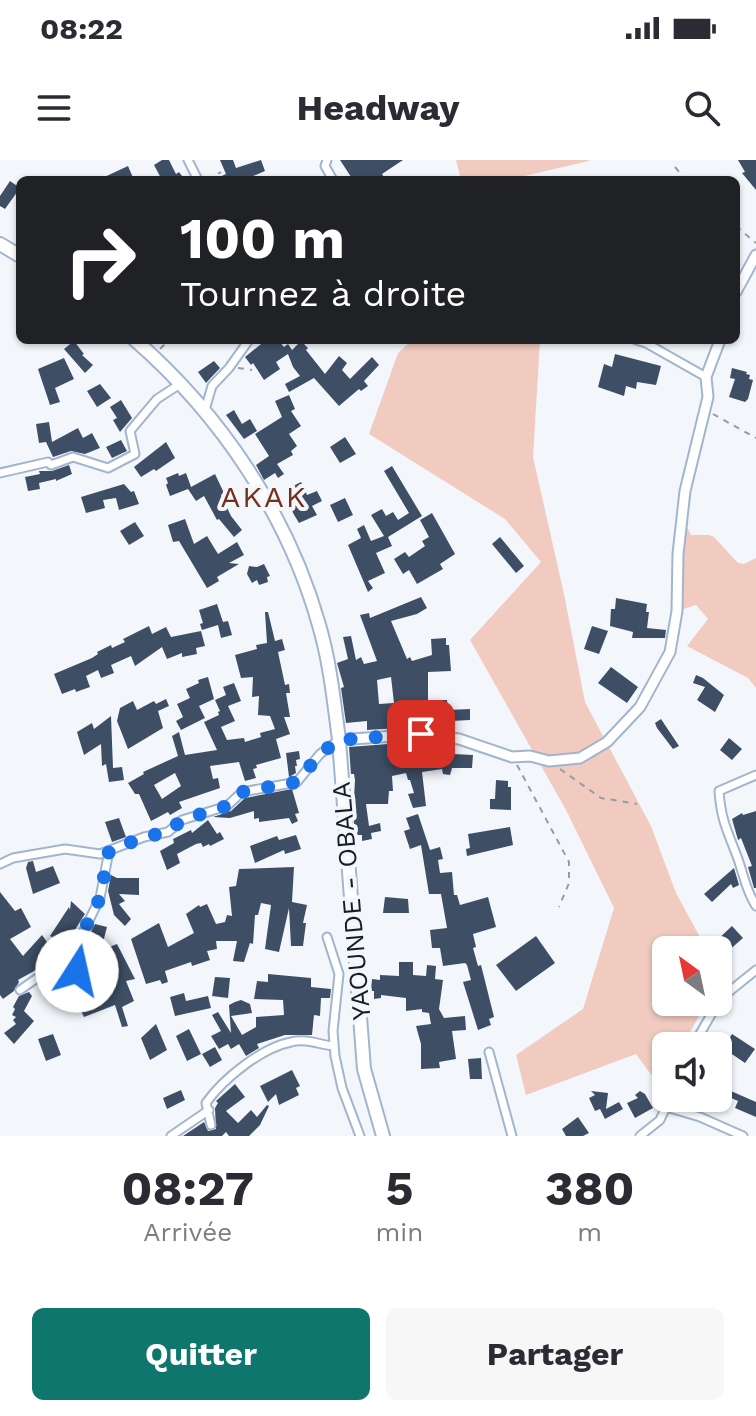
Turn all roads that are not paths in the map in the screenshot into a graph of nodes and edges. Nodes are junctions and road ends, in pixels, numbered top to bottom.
1 (756, 255) edge
2 (740, 285) edge
3 (140, 344) edge
4 (246, 344) edge
5 (648, 344) edge
6 (718, 344) edge
7 (706, 377) junction
8 (182, 383) junction
9 (205, 410) junction
10 (0, 473) edge
11 (339, 740) junction
12 (756, 775) edge
13 (109, 851) junction
14 (0, 864) edge
15 (756, 906) edge
16 (327, 937) dead end
17 (73, 953) junction
18 (756, 970) edge
19 (80, 989) dead end
20 (20, 990) dead end
21 (701, 1032) edge
22 (334, 1046) junction
23 (489, 1052) dead end
24 (209, 1110) junction
25 (664, 1112) edge
26 (683, 1112) edge
27 (211, 1125) dead end
28 (171, 1136) edge
29 (360, 1136) edge
30 (383, 1136) edge
31 (512, 1136) edge
32 (640, 1136) edge
33 (743, 1136) edge

1 - 2 street
3 - 8 highway, YAOUNDE - OBALA
4 - 9 street
5 - 7 street
6 - 7 street
7 - 11 street
8 - 9 highway, YAOUNDE - OBALA
8 - 10 street
9 - 11 highway, YAOUNDE - OBALA
11 - 13 street
11 - 30 highway, YAOUNDE - OBALA
12 - 15 street
13 - 14 street
13 - 17 street
16 - 22 street
17 - 19 street
17 - 20 street
18 - 21 street
22 - 24 street
22 - 29 street
23 - 31 street
24 - 27 street
24 - 28 street
25 - 32 street
26 - 33 street

